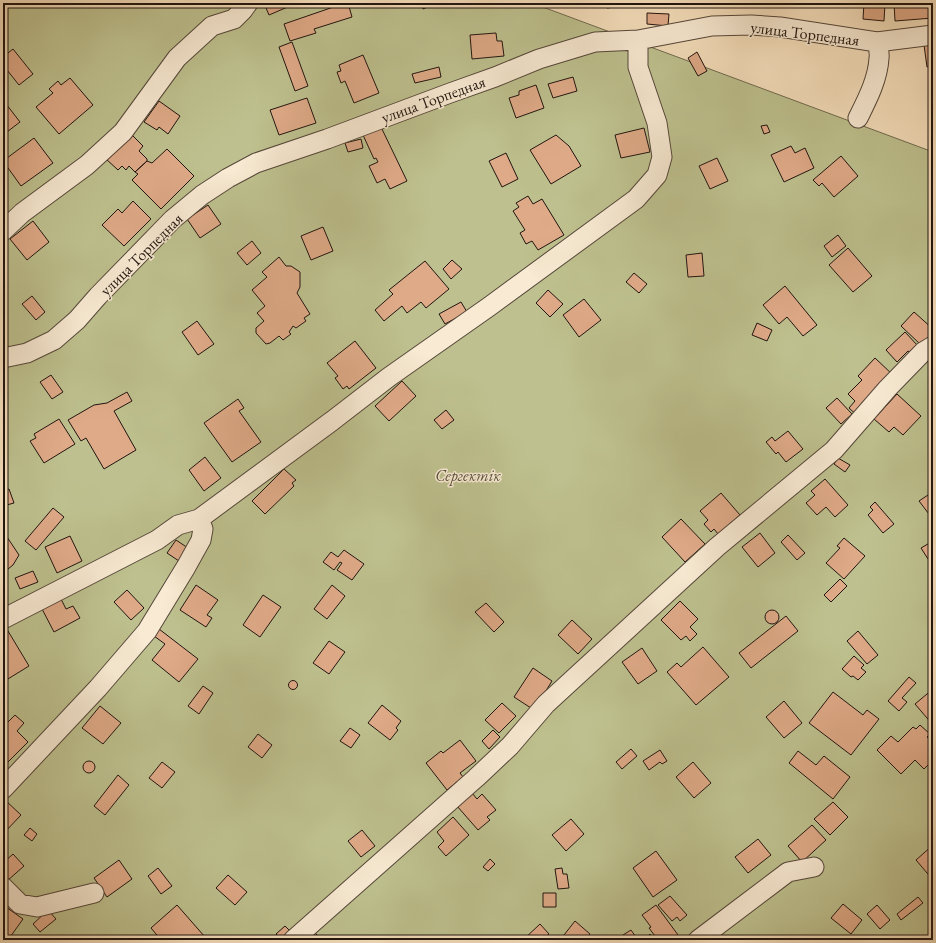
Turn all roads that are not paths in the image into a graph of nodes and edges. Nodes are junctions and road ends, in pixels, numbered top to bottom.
1 (248, 3) edge
2 (933, 35) edge
3 (638, 40) junction
4 (876, 42) junction
5 (858, 118) dead end
6 (3, 231) edge
7 (933, 346) edge
8 (3, 358) edge
9 (199, 519) junction
10 (3, 619) edge
11 (3, 789) edge
12 (814, 867) dead end
13 (3, 887) edge
14 (94, 894) dead end
15 (293, 940) edge
16 (698, 940) edge

1 - 6 street
2 - 4 street, улица Торпедная
3 - 4 street, улица Торпедная
3 - 8 street, улица Торпедная
3 - 9 street
4 - 5 street
7 - 15 street
9 - 10 street
9 - 11 street
12 - 16 street
13 - 14 street

